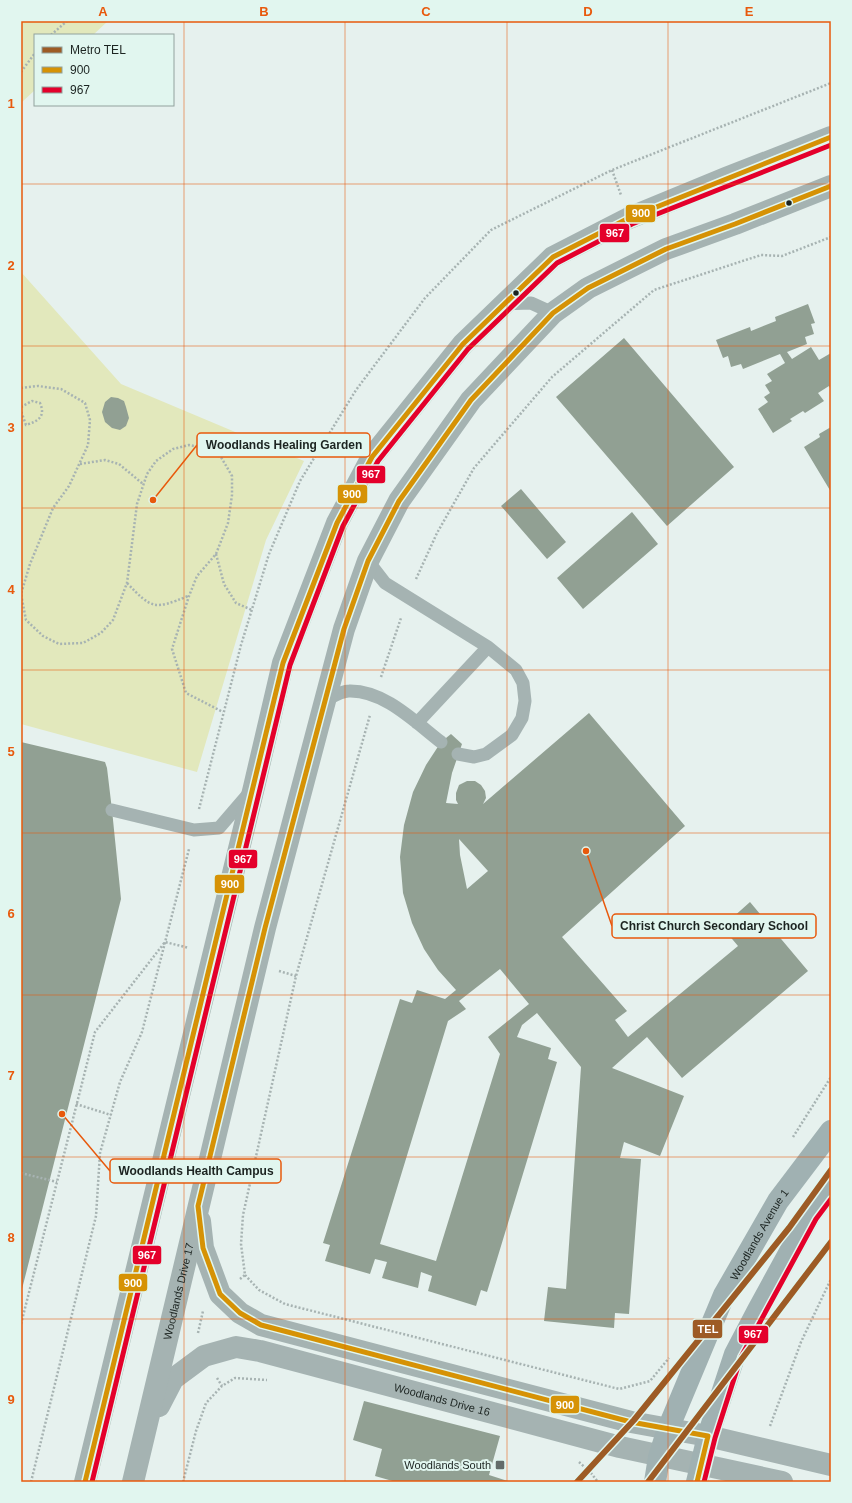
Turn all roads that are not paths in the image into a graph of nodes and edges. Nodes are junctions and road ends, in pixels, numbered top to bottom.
1 (831, 137) edge
2 (831, 186) edge
3 (503, 304) junction
4 (553, 313) junction
5 (368, 561) junction
6 (488, 647) junction
7 (326, 700) junction
8 (417, 723) junction
9 (441, 742) dead end
10 (458, 754) dead end
11 (254, 787) junction
12 (112, 810) dead end
13 (831, 1131) edge
14 (831, 1187) edge
15 (198, 1206) junction
16 (668, 1428) junction
17 (144, 1436) junction
18 (708, 1436) junction
19 (659, 1457) junction
20 (831, 1465) edge
21 (699, 1474) edge
22 (85, 1482) edge
23 (133, 1482) edge
24 (655, 1482) edge
25 (782, 1482) edge

1 - 3 street
2 - 4 street, Woodlands Drive 17
3 - 4 lane
3 - 11 street
4 - 5 street, Woodlands Drive 17
5 - 6 lane
5 - 7 street, Woodlands Drive 17
6 - 8 lane
6 - 10 lane
7 - 8 lane
7 - 15 street, Woodlands Drive 17
8 - 9 lane
11 - 12 lane
11 - 22 street
13 - 16 street, Woodlands Avenue 1
14 - 18 street
15 - 16 street
15 - 17 street, Woodlands Drive 17
16 - 18 street
16 - 19 street, Woodlands Avenue 1
17 - 19 street, Woodlands Drive 16
17 - 23 street, Woodlands Drive 17
18 - 20 street
18 - 21 street
19 - 21 street, Woodlands Drive 16
19 - 24 street, Woodlands Avenue 1
21 - 25 street, Woodlands Drive 16

